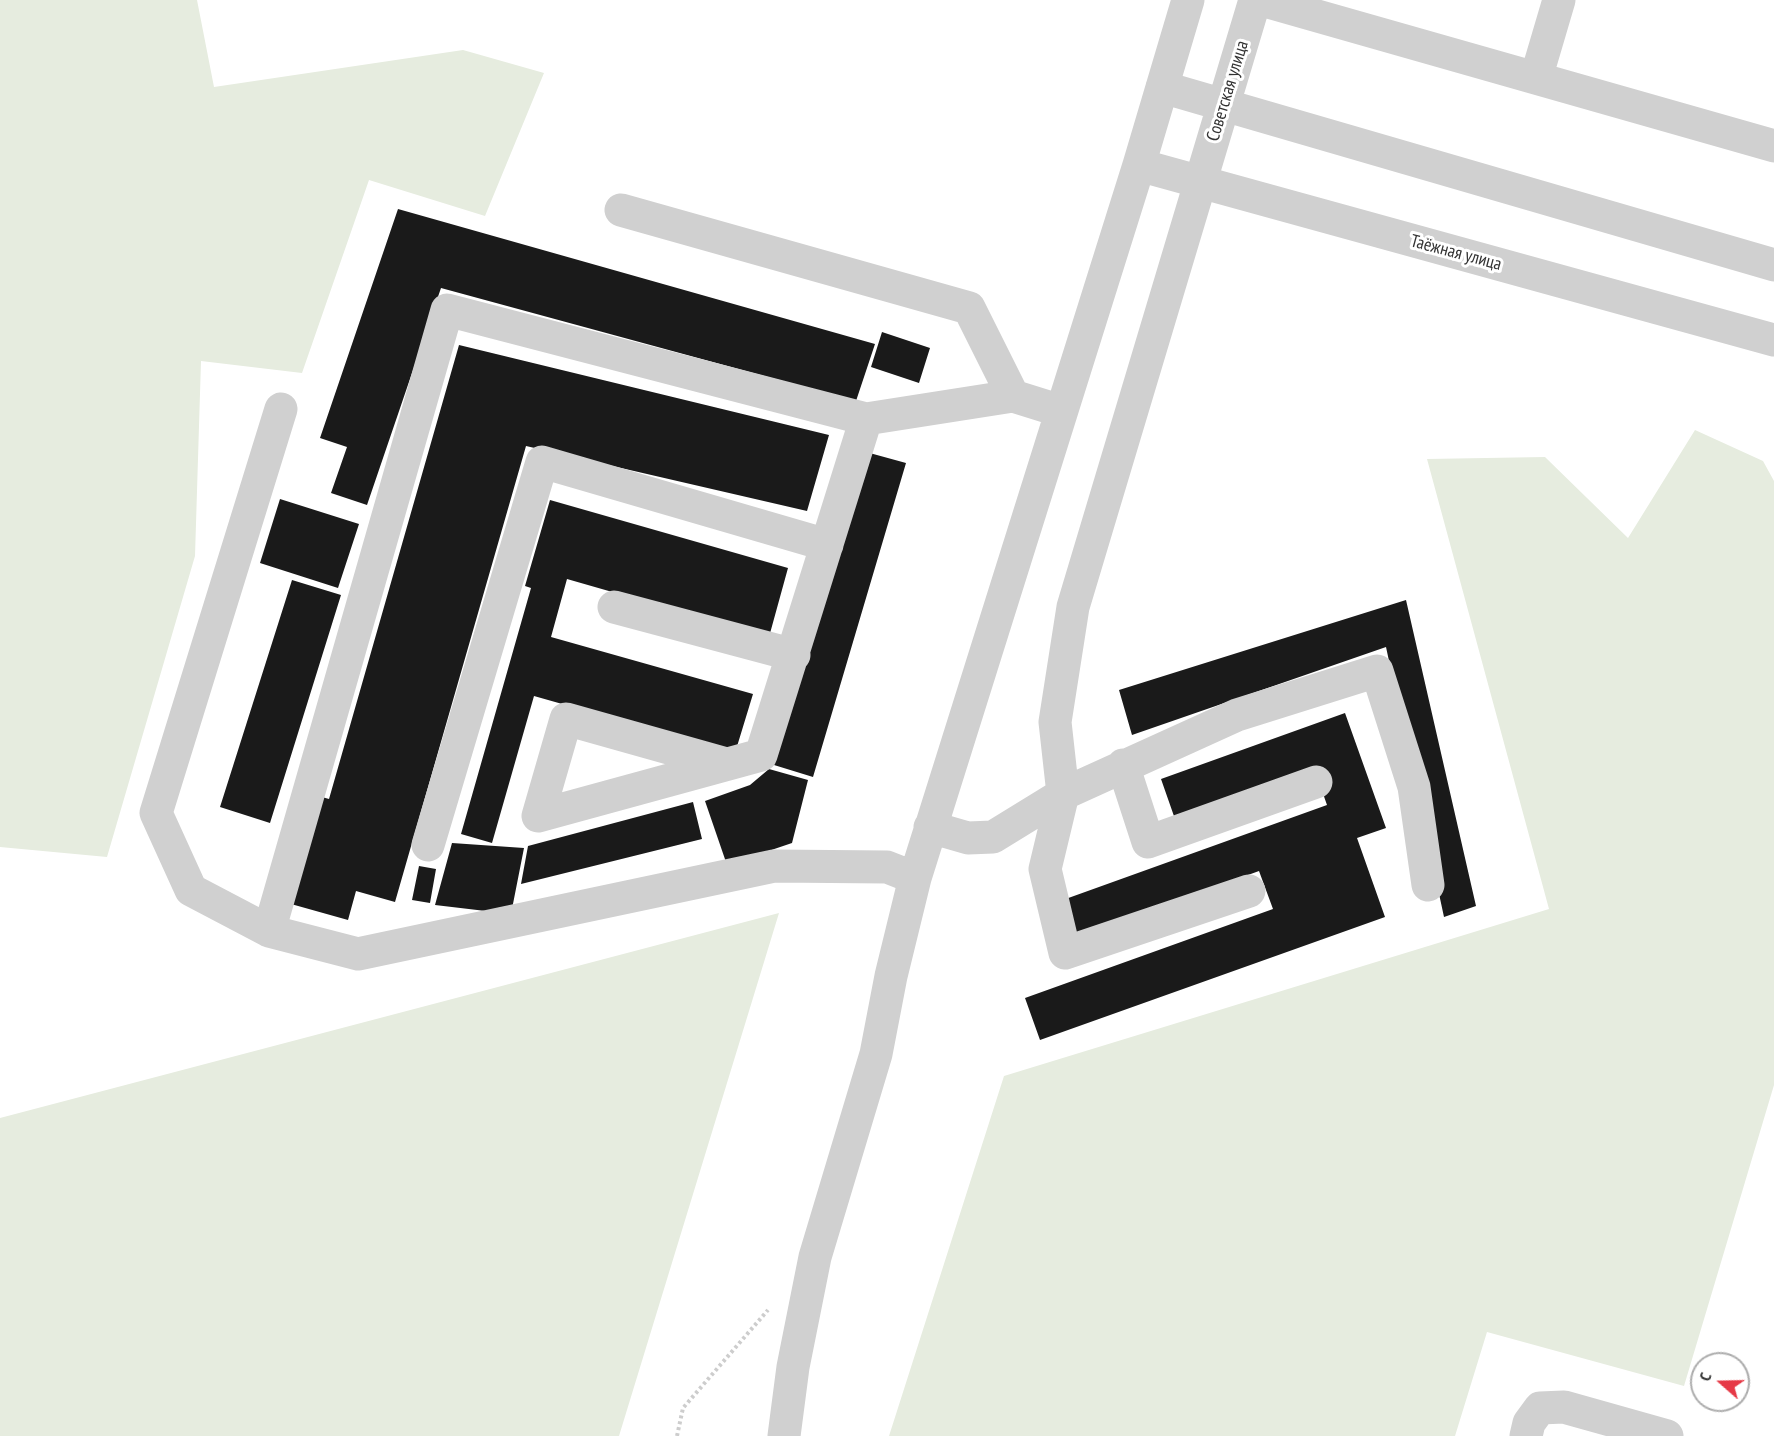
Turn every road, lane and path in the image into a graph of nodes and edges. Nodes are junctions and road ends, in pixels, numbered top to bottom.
1 (1188, 0) edge
2 (1255, 0) edge
3 (1261, 0) edge
4 (1559, 0) edge
5 (1536, 78) junction
6 (1162, 87) junction
7 (1224, 105) junction
8 (1774, 146) edge
9 (1139, 165) junction
10 (1201, 182) junction
11 (621, 210) dead end
12 (1774, 265) edge
13 (1774, 340) edge
14 (1013, 396) junction
15 (281, 409) dead end
16 (1061, 411) junction
17 (866, 419) junction
18 (827, 545) junction
19 (614, 607) dead end
20 (794, 655) junction
21 (726, 764) junction
22 (1123, 765) junction
23 (1316, 782) dead end
24 (1063, 794) junction
25 (930, 827) junction
26 (428, 845) dead end
27 (915, 878) junction
28 (1428, 885) dead end
29 (1249, 891) dead end
30 (269, 931) junction
31 (776, 1301) dead end
32 (677, 1436) edge
33 (783, 1436) edge
34 (1526, 1436) edge
35 (1667, 1436) edge

1 - 6 street
2 - 7 street, Советская улица
3 - 5 street
4 - 5 street
5 - 8 street
6 - 7 street
6 - 9 street
7 - 10 street, Советская улица
7 - 12 street
9 - 10 street, Таёжная улица
9 - 16 street
10 - 13 street, Таёжная улица
10 - 24 street, Советская улица
11 - 14 street
14 - 16 street
14 - 17 street
15 - 30 street
16 - 25 street
17 - 18 street
17 - 30 street
18 - 20 street
18 - 26 street
19 - 20 street
20 - 21 street
21 - 21 street
22 - 23 street
22 - 24 street
22 - 28 street
24 - 25 street
24 - 29 street
25 - 27 street
27 - 30 street
27 - 33 street
31 - 32 path
34 - 35 street

